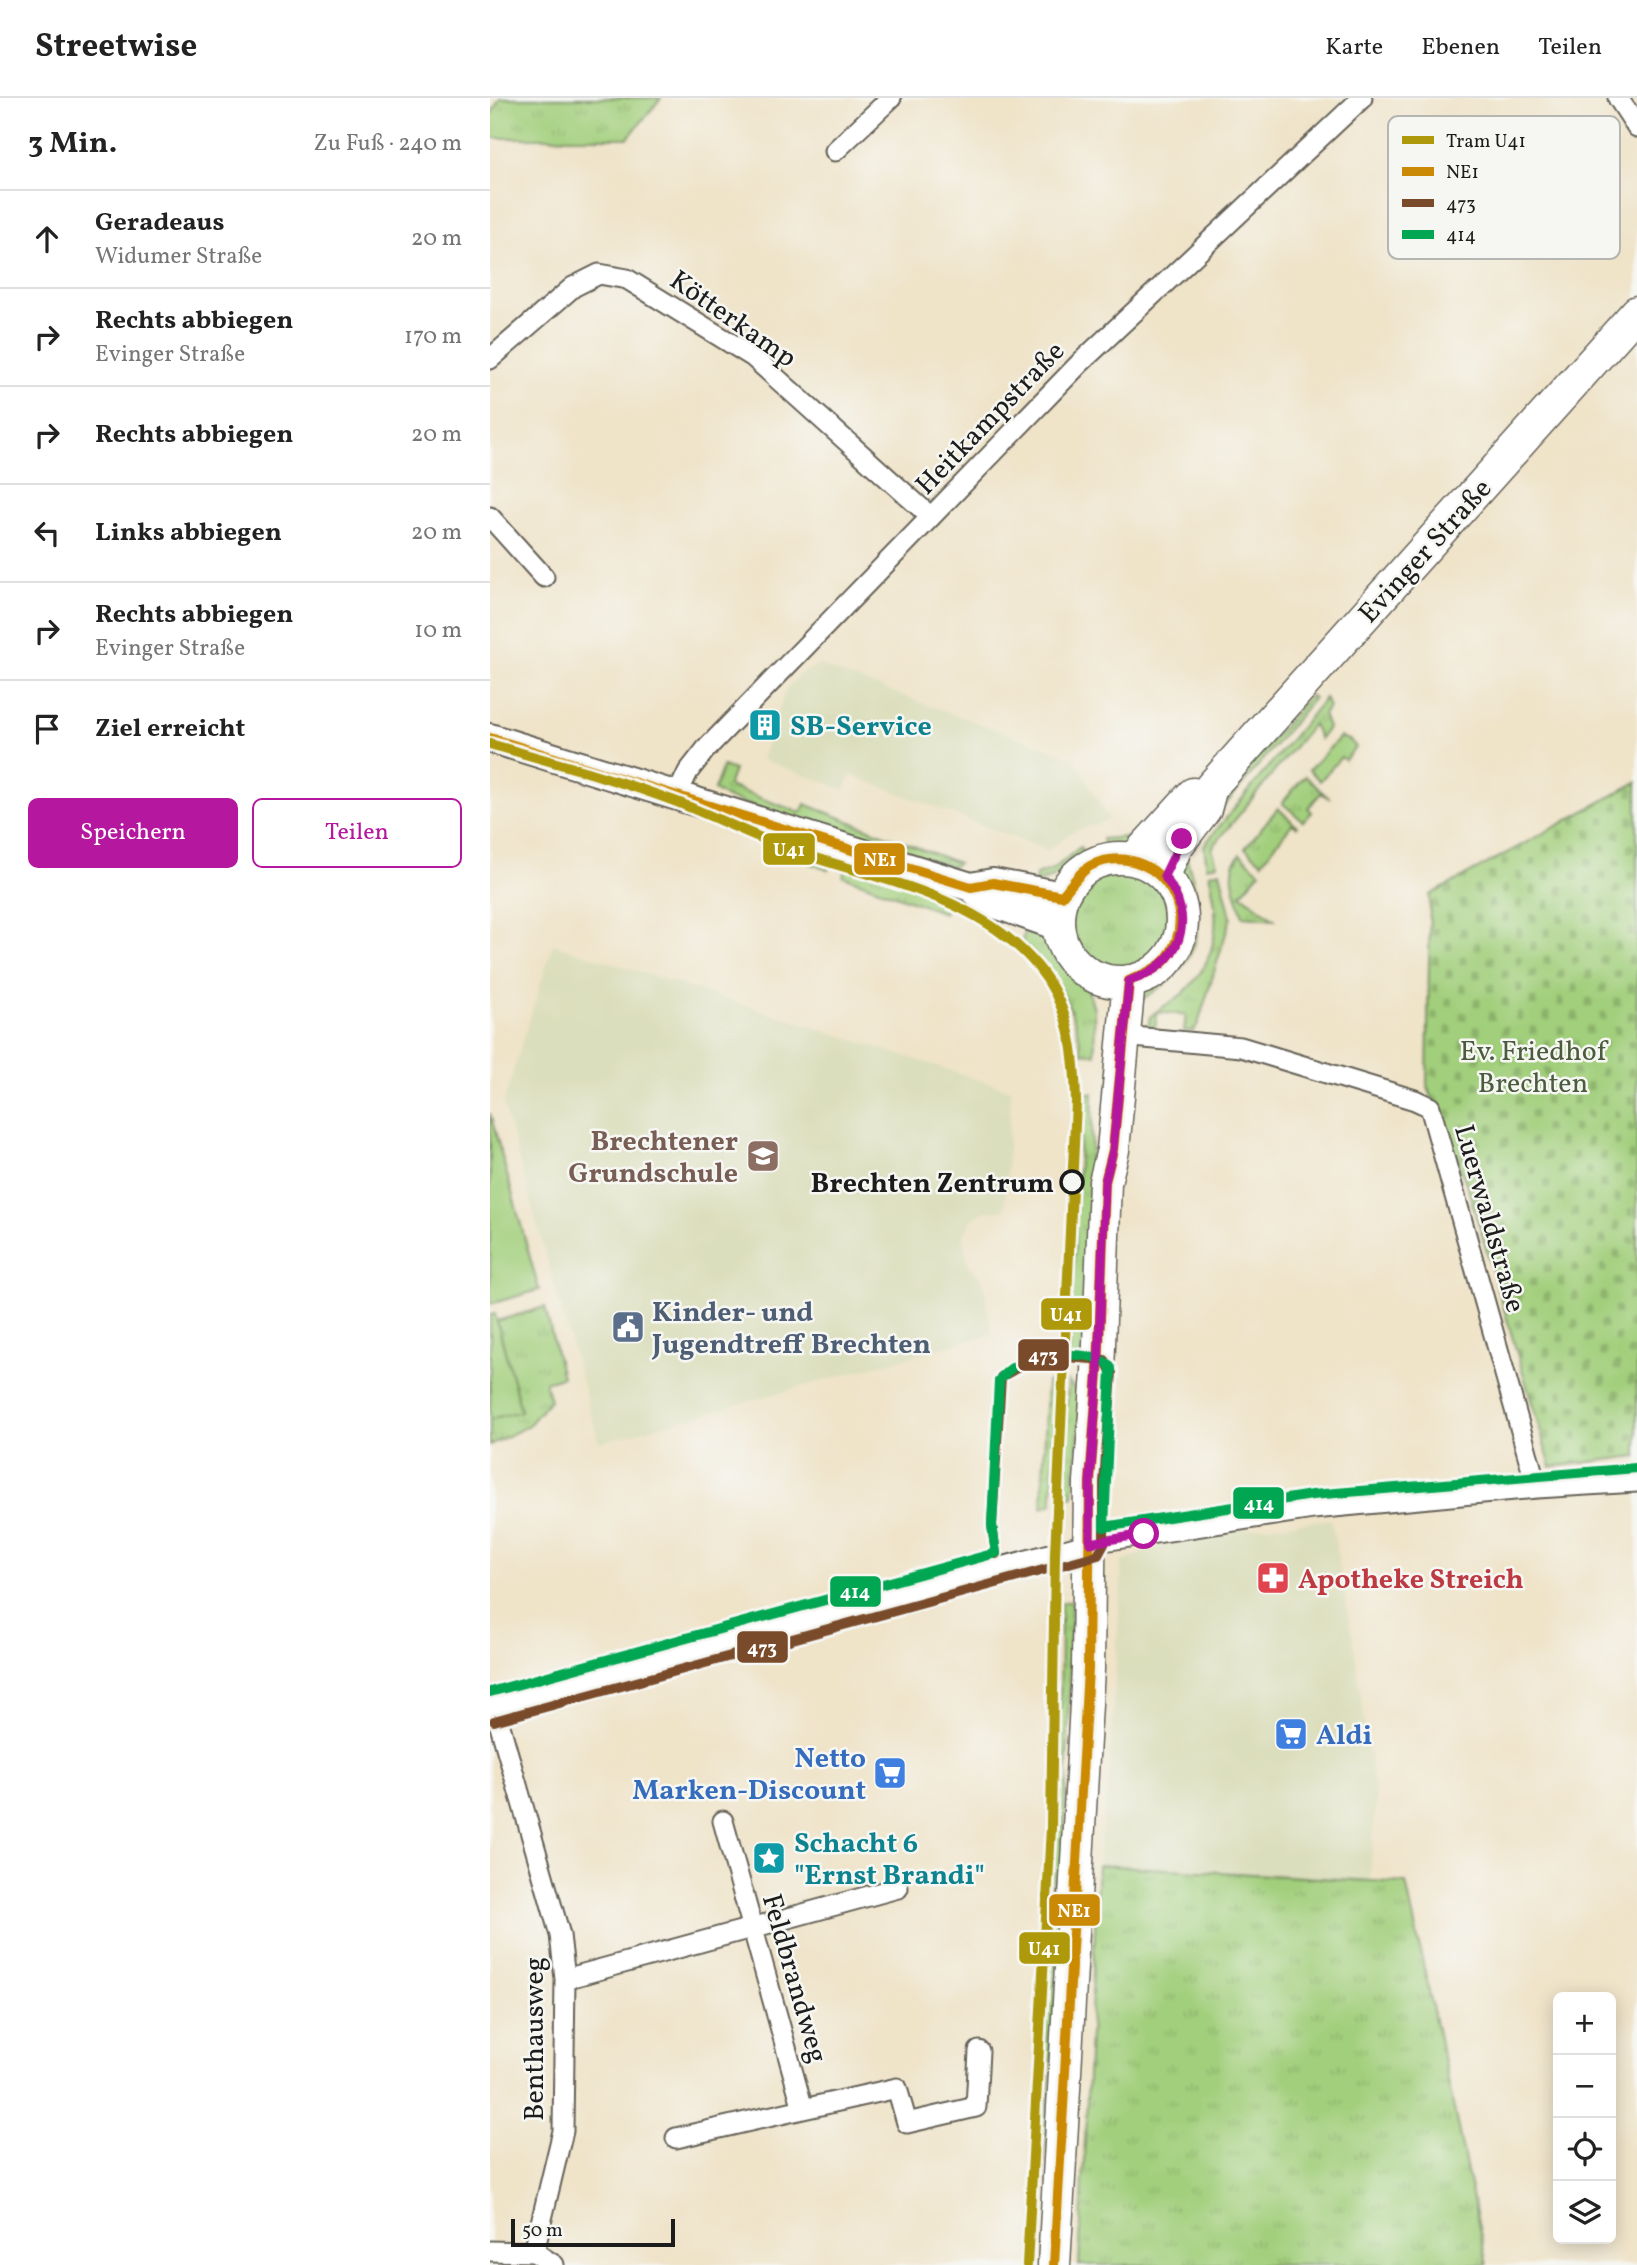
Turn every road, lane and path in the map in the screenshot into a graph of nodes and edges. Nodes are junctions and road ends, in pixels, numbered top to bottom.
1 (891, 98) edge
2 (1362, 98) edge
3 (1618, 98) edge
4 (1637, 127) edge
5 (835, 151) dead end
6 (1637, 312) edge
7 (490, 359) edge
8 (490, 517) edge
9 (931, 517) junction
10 (544, 578) dead end
11 (490, 738) edge
12 (1210, 787) junction
13 (677, 795) junction
14 (1134, 859) junction
15 (1164, 876) junction
16 (1060, 911) junction
17 (1114, 980) junction
18 (1123, 1036) junction
19 (1105, 1182) junction
20 (1637, 1482) edge
21 (1537, 1488) junction
22 (1090, 1543) junction
23 (492, 1706) edge
24 (723, 1821) dead end
25 (898, 1888) dead end
26 (753, 1929) junction
27 (565, 1979) junction
28 (979, 2050) dead end
29 (803, 2109) junction
30 (676, 2138) dead end
31 (490, 2251) edge
32 (534, 2252) junction
33 (554, 2265) edge
34 (1054, 2265) edge

1 - 5 street
2 - 9 street, Heitkampstraße
3 - 4 street
6 - 12 main road, Evinger Straße
7 - 9 street, Kötterkamp
8 - 10 street
9 - 13 street, Heitkampstraße
11 - 13 main road
12 - 14 main road, Evinger Straße
12 - 15 main road, Evinger Straße
13 - 16 main road
14 - 15 main road
14 - 16 main road
15 - 17 main road
16 - 17 main road
17 - 18 main road
17 - 19 main road
18 - 19 main road
18 - 21 street, Luerwaldstraße
19 - 22 main road
20 - 21 street
21 - 22 street
22 - 23 street
22 - 34 main road
23 - 27 street, Benthausweg
24 - 26 street, Feldbrandweg
25 - 26 street
26 - 27 street
26 - 29 street, Feldbrandweg
27 - 32 street, Benthausweg
28 - 29 street, Feldbrandweg
29 - 30 street, Feldbrandweg
31 - 32 street
32 - 33 street

